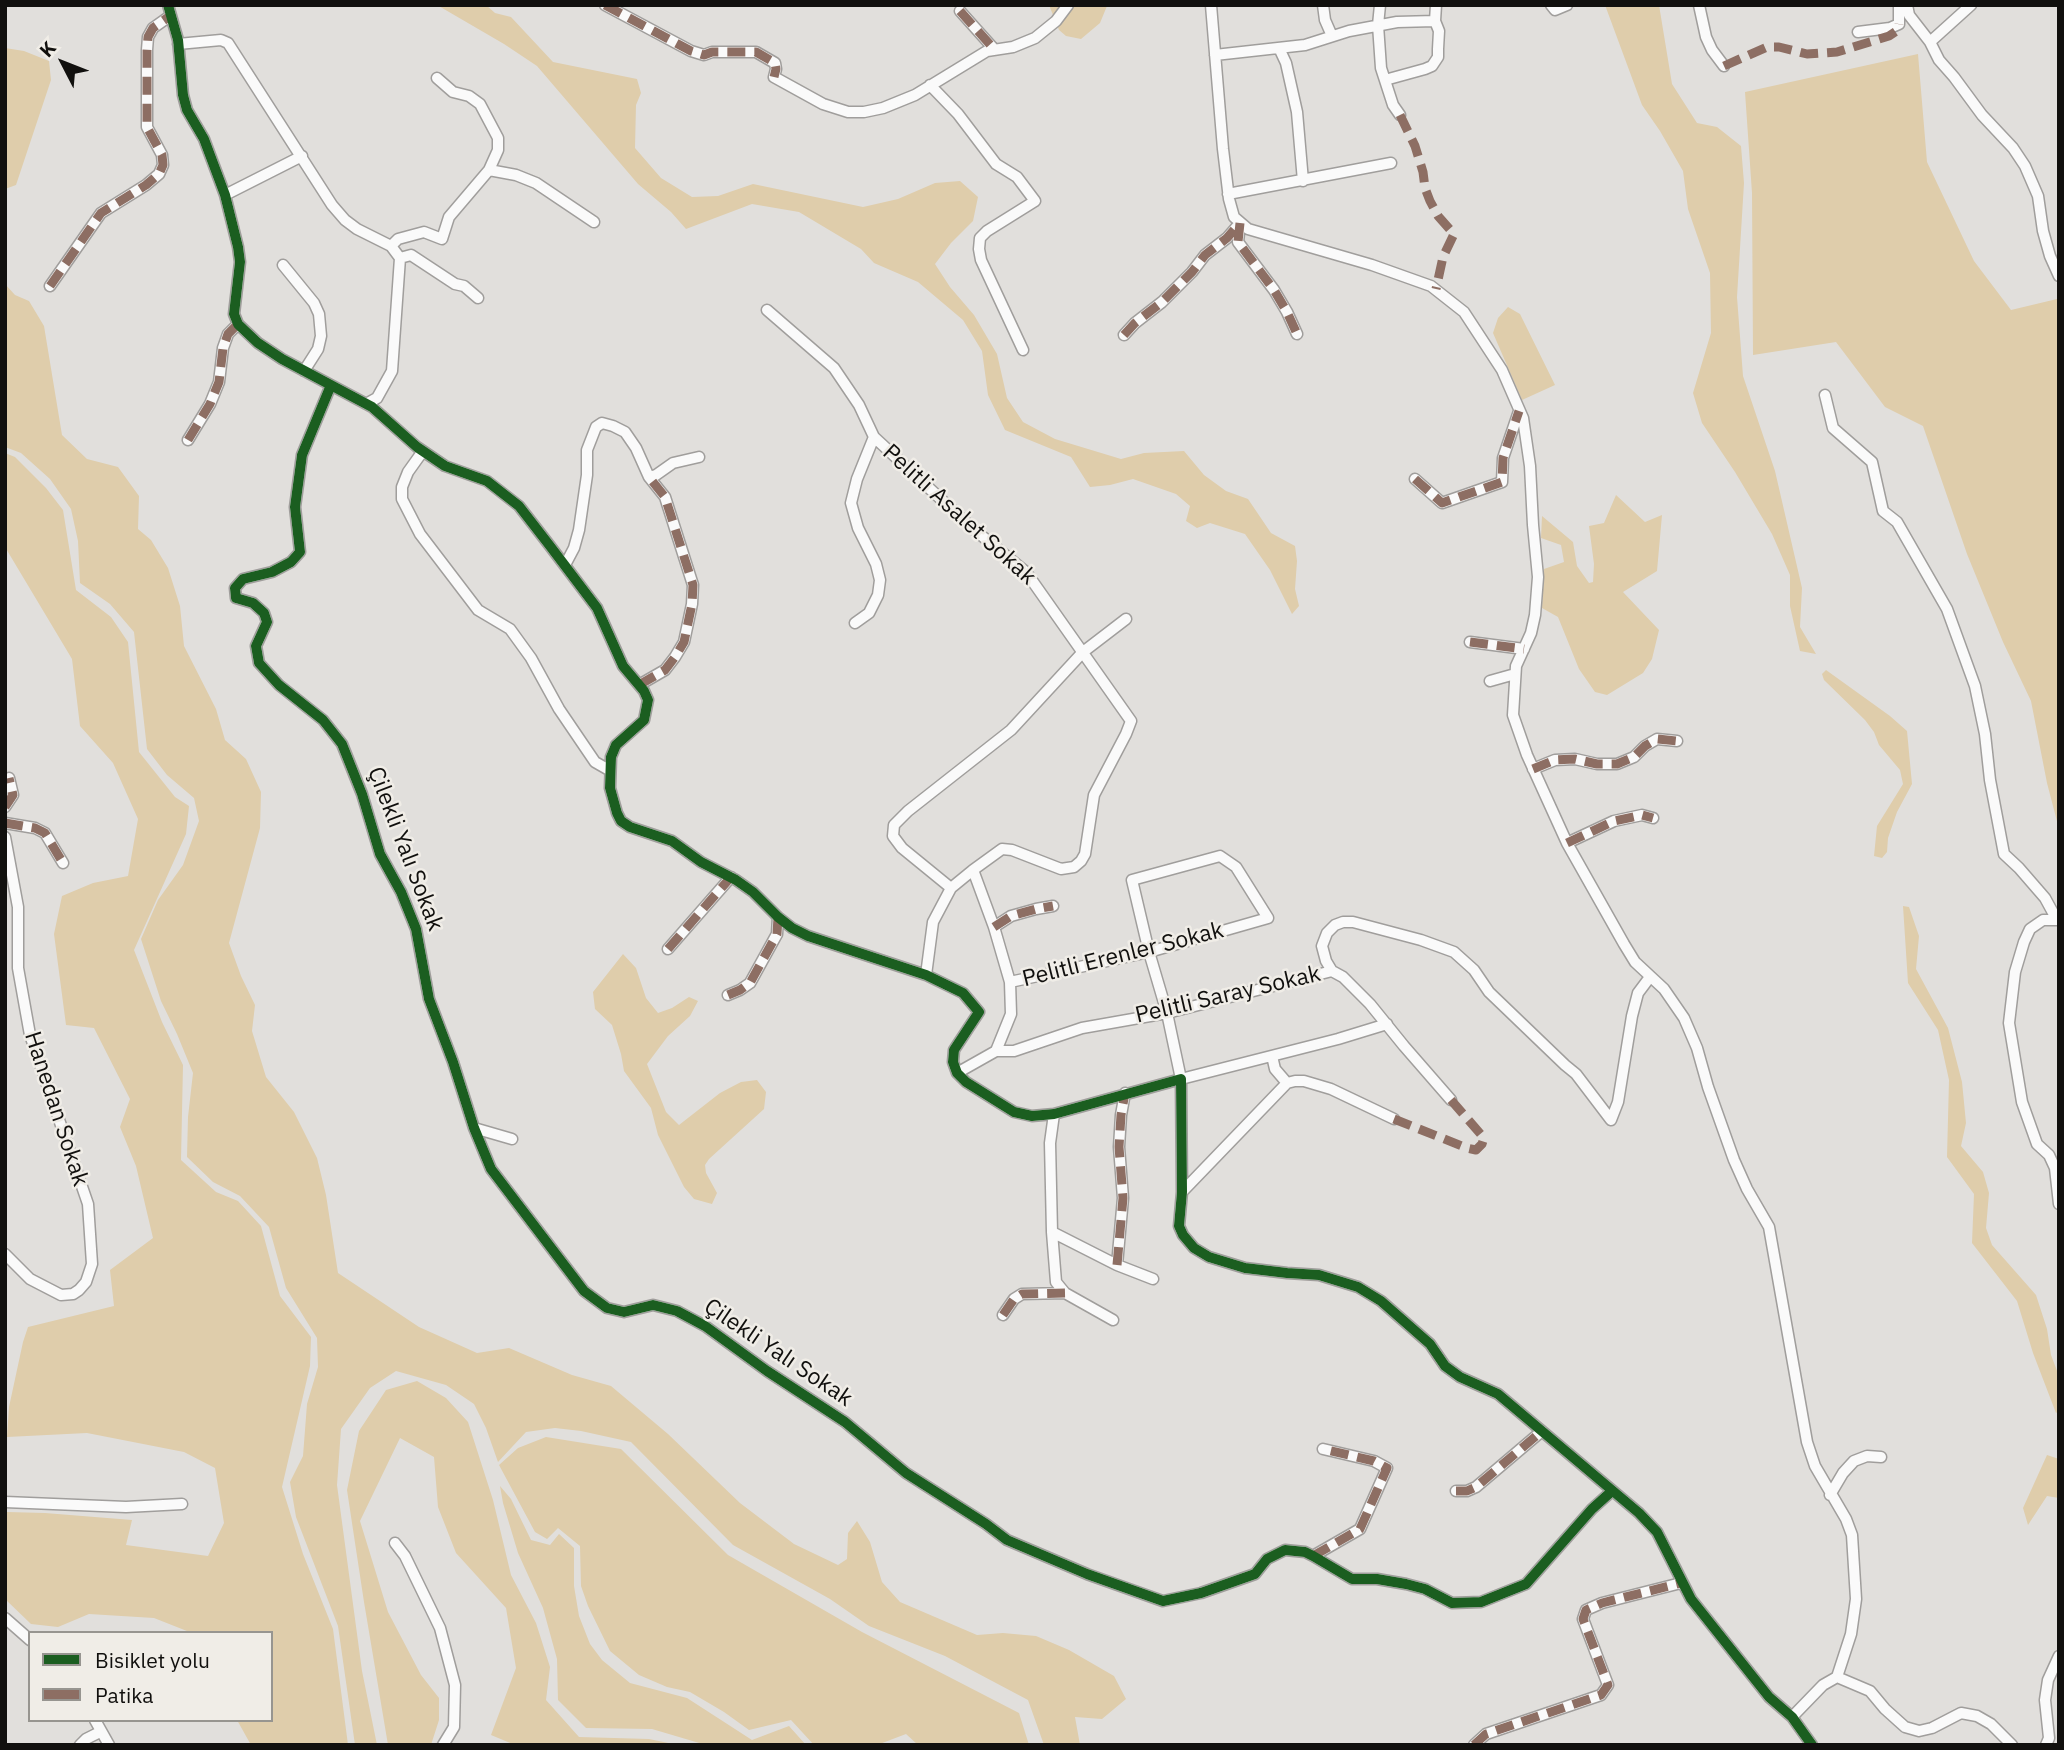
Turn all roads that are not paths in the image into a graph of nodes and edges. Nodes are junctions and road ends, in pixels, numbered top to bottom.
1 (605, 5) edge
2 (1068, 5) edge
3 (1211, 5) edge
4 (1324, 5) edge
5 (1380, 5) edge
6 (1436, 5) edge
7 (1551, 5) edge
8 (1567, 5) edge
9 (1699, 5) edge
10 (1899, 5) edge
11 (1971, 5) edge
12 (169, 10) edge
13 (1908, 10) edge
14 (960, 11) dead end
15 (1435, 21) junction
16 (1378, 25) junction
17 (1858, 32) dead end
18 (1332, 36) junction
19 (1930, 42) junction
20 (178, 44) junction
21 (1279, 48) junction
22 (994, 49) junction
23 (1215, 55) junction
24 (1724, 66) dead end
25 (437, 78) dead end
26 (1385, 80) junction
27 (930, 85) junction
28 (1400, 116) dead end
29 (302, 156) junction
30 (1391, 163) dead end
31 (489, 170) junction
32 (1303, 181) junction
33 (1228, 194) junction
34 (225, 195) junction
35 (594, 222) dead end
36 (1240, 223) junction
37 (391, 246) junction
38 (400, 258) junction
39 (283, 265) dead end
40 (2059, 276) edge
41 (50, 286) dead end
42 (478, 298) dead end
43 (767, 310) dead end
44 (238, 324) junction
45 (1297, 334) dead end
46 (1124, 335) dead end
47 (1023, 350) dead end
48 (304, 371) junction
49 (331, 385) junction
50 (1825, 395) dead end
51 (366, 404) junction
52 (1519, 411) junction
53 (874, 437) junction
54 (188, 440) dead end
55 (423, 451) junction
56 (699, 457) dead end
57 (649, 477) junction
58 (1415, 479) dead end
59 (565, 565) junction
60 (1126, 619) dead end
61 (855, 623) dead end
62 (1470, 642) dead end
63 (1524, 649) junction
64 (1083, 652) junction
65 (1515, 674) junction
66 (1490, 681) dead end
67 (639, 684) junction
68 (1677, 741) dead end
69 (1533, 769) junction
70 (609, 770) junction
71 (9, 778) dead end
72 (5, 807) edge
73 (1653, 818) dead end
74 (5, 823) edge
75 (5, 837) edge
76 (1567, 843) junction
77 (63, 863) dead end
78 (973, 870) junction
79 (731, 877) junction
80 (951, 888) junction
81 (1053, 906) dead end
82 (778, 917) junction
83 (2058, 920) edge
84 (994, 927) junction
85 (668, 949) dead end
86 (1149, 952) junction
87 (1332, 971) junction
88 (926, 975) junction
89 (1650, 977) junction
90 (1010, 982) junction
91 (728, 995) dead end
92 (1167, 1013) junction
93 (1387, 1024) junction
94 (996, 1051) junction
95 (1272, 1056) junction
96 (957, 1073) junction
97 (1181, 1079) junction
98 (1287, 1083) junction
99 (1125, 1093) junction
100 (1451, 1100) dead end
101 (1054, 1114) junction
102 (1394, 1119) dead end
103 (474, 1128) junction
104 (512, 1139) dead end
105 (1182, 1192) junction
106 (2059, 1204) edge
107 (1052, 1232) junction
108 (5, 1254) edge
109 (1117, 1265) junction
110 (1153, 1279) dead end
111 (1065, 1293) junction
112 (1003, 1315) dead end
113 (1113, 1320) dead end
114 (1542, 1431) junction
115 (1323, 1448) dead end
116 (1881, 1457) dead end
117 (1456, 1491) dead end
118 (1612, 1491) junction
119 (1830, 1494) junction
120 (5, 1502) edge
121 (182, 1504) dead end
122 (395, 1543) dead end
123 (1313, 1556) junction
124 (1681, 1583) junction
125 (5, 1618) edge
126 (28, 1638) edge
127 (2059, 1656) edge
128 (1837, 1677) junction
129 (1792, 1717) junction
130 (96, 1722) edge
131 (100, 1732) junction
132 (80, 1745) edge
133 (109, 1745) edge
134 (443, 1745) edge
135 (1474, 1745) edge
136 (1812, 1745) edge
137 (2012, 1745) edge
138 (2046, 1745) edge

1 - 27 street
2 - 22 street
3 - 23 street
4 - 18 street
5 - 16 street
6 - 15 street
7 - 8 street
9 - 24 street
10 - 17 street
11 - 19 street
12 - 20 street
12 - 41 street
13 - 19 street
14 - 22 street
15 - 16 street
15 - 26 street
16 - 18 street
16 - 26 street
18 - 21 street
19 - 40 street
20 - 29 street
20 - 34 street
21 - 23 street
21 - 32 street
22 - 27 street
23 - 33 street
25 - 31 street
26 - 28 street
27 - 47 street
29 - 34 street
29 - 37 street
30 - 32 street
31 - 35 street
31 - 37 street
32 - 33 street
33 - 36 street
34 - 44 street
36 - 45 street
36 - 46 street
36 - 52 street
37 - 38 street
38 - 42 street
38 - 51 street
39 - 48 street
43 - 53 street, Pelitli Asalet Sokak
44 - 48 street
44 - 54 street
48 - 49 street
49 - 51 street
49 - 103 street, Çilekli Yalı Sokak
50 - 83 street
51 - 55 street
52 - 58 street
52 - 63 street
53 - 61 street
53 - 64 street, Pelitli Asalet Sokak
55 - 59 street
55 - 70 street
56 - 57 street
57 - 59 street
57 - 67 street
59 - 67 street
60 - 64 street
62 - 63 street
63 - 65 street
64 - 78 street, Pelitli Asalet Sokak
64 - 80 street
65 - 66 street
65 - 69 street
67 - 70 street
68 - 69 street
69 - 76 street
70 - 79 street
71 - 72 street
73 - 76 street
74 - 77 street
75 - 108 street, Hanedan Sokak
76 - 89 street
78 - 80 street, Pelitli Asalet Sokak
78 - 84 street, Pelitli Erenler Sokak
79 - 82 street
79 - 85 street
80 - 88 street, Pelitli Asalet Sokak
81 - 84 street
82 - 88 street
82 - 91 street
83 - 106 street
84 - 90 street, Pelitli Erenler Sokak
86 - 86 street, Pelitli Erenler Sokak
86 - 90 street, Pelitli Erenler Sokak
86 - 92 street
87 - 89 street, Pelitli Saray Sokak
87 - 92 street, Pelitli Saray Sokak
87 - 93 street
88 - 96 street
89 - 119 street
90 - 94 street
92 - 94 street, Pelitli Saray Sokak
92 - 97 street
93 - 95 street
93 - 100 street
94 - 96 street, Pelitli Saray Sokak
95 - 97 street
95 - 98 street
96 - 101 street
97 - 99 street
97 - 105 street
98 - 102 street
98 - 105 street
99 - 101 street
99 - 109 street
101 - 107 street
103 - 104 street
103 - 123 street, Çilekli Yalı Sokak
105 - 114 street
107 - 109 street
107 - 111 street
109 - 110 street
111 - 112 street
111 - 113 street
114 - 117 street
114 - 118 street
115 - 123 street
116 - 119 street
118 - 123 street, Çilekli Yalı Sokak
118 - 124 street
119 - 128 street
120 - 121 street
122 - 134 street
124 - 129 street
124 - 135 street
125 - 126 street
127 - 138 street
128 - 129 street
128 - 137 street
129 - 136 street
130 - 131 street
131 - 132 street
131 - 133 street

